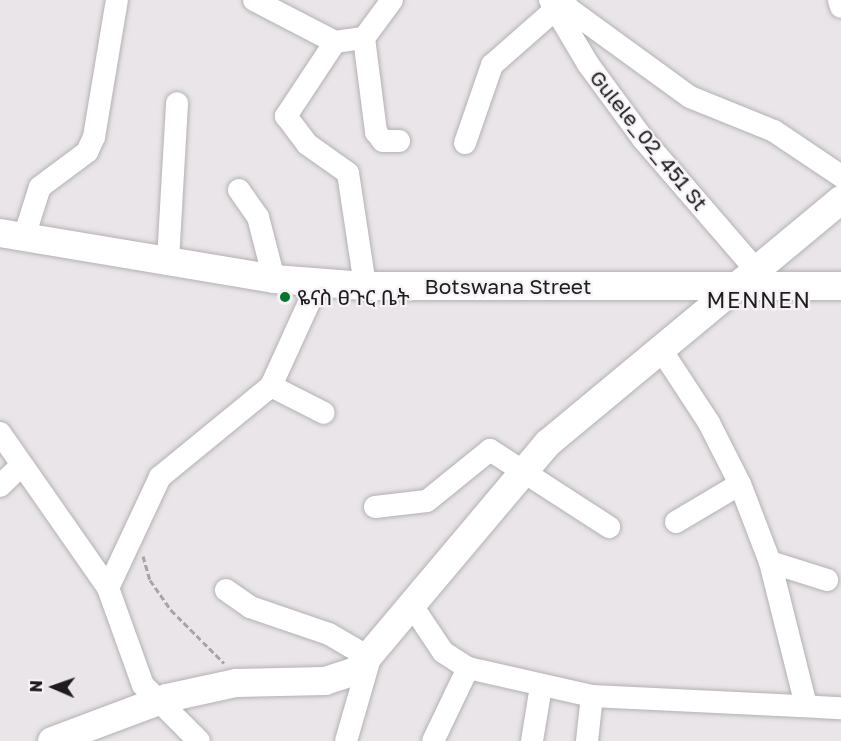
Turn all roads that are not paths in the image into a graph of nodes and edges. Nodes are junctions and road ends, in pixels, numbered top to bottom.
1 (117, 0) edge
2 (254, 0) edge
3 (392, 0) edge
4 (838, 0) edge
5 (559, 3) edge
6 (841, 7) edge
7 (364, 38) junction
8 (335, 42) junction
9 (177, 103) dead end
10 (399, 141) dead end
11 (465, 143) dead end
12 (841, 176) edge
13 (239, 190) dead end
14 (841, 200) edge
15 (12, 235) edge
16 (168, 260) junction
17 (274, 279) junction
18 (749, 280) junction
19 (318, 283) junction
20 (365, 286) junction
21 (841, 286) edge
22 (660, 348) junction
23 (271, 386) junction
24 (324, 413) dead end
25 (0, 433) edge
26 (22, 465) junction
27 (523, 471) junction
28 (740, 484) junction
29 (0, 486) edge
30 (375, 507) dead end
31 (676, 522) dead end
32 (609, 527) dead end
33 (770, 562) junction
34 (826, 580) dead end
35 (108, 588) junction
36 (226, 590) dead end
37 (413, 607) junction
38 (370, 658) junction
39 (468, 668) junction
40 (541, 686) junction
41 (592, 696) junction
42 (157, 700) junction
43 (807, 705) junction
44 (841, 708) edge
45 (52, 741) edge
46 (199, 741) edge
47 (346, 741) edge
48 (433, 741) edge
49 (532, 741) edge
50 (587, 741) edge

1 - 15 street
2 - 8 street
3 - 7 street
4 - 6 street
5 - 11 street
5 - 12 street
5 - 18 street, Gulele_02_451 St
7 - 8 street
7 - 10 street
8 - 20 street
9 - 16 street
13 - 17 street
14 - 18 main road
15 - 16 main road, Botswana Street
16 - 17 main road, Botswana Street
17 - 19 main road, Botswana Street
18 - 20 main road, Botswana Street
18 - 21 main road, Botswana Street
18 - 22 main road
19 - 20 main road, Botswana Street
19 - 23 street
22 - 27 main road
22 - 28 street
23 - 24 street
23 - 35 street
25 - 26 street
26 - 29 street
26 - 35 street
27 - 30 street
27 - 32 street
27 - 37 main road
28 - 31 street
28 - 33 street
33 - 34 street
33 - 43 street
35 - 42 street
36 - 38 street
37 - 38 main road
37 - 39 street
38 - 42 main road
38 - 47 street
39 - 40 street
39 - 48 street
40 - 41 street
40 - 49 street
41 - 43 street
41 - 50 street
42 - 45 main road
42 - 46 street
43 - 44 street

